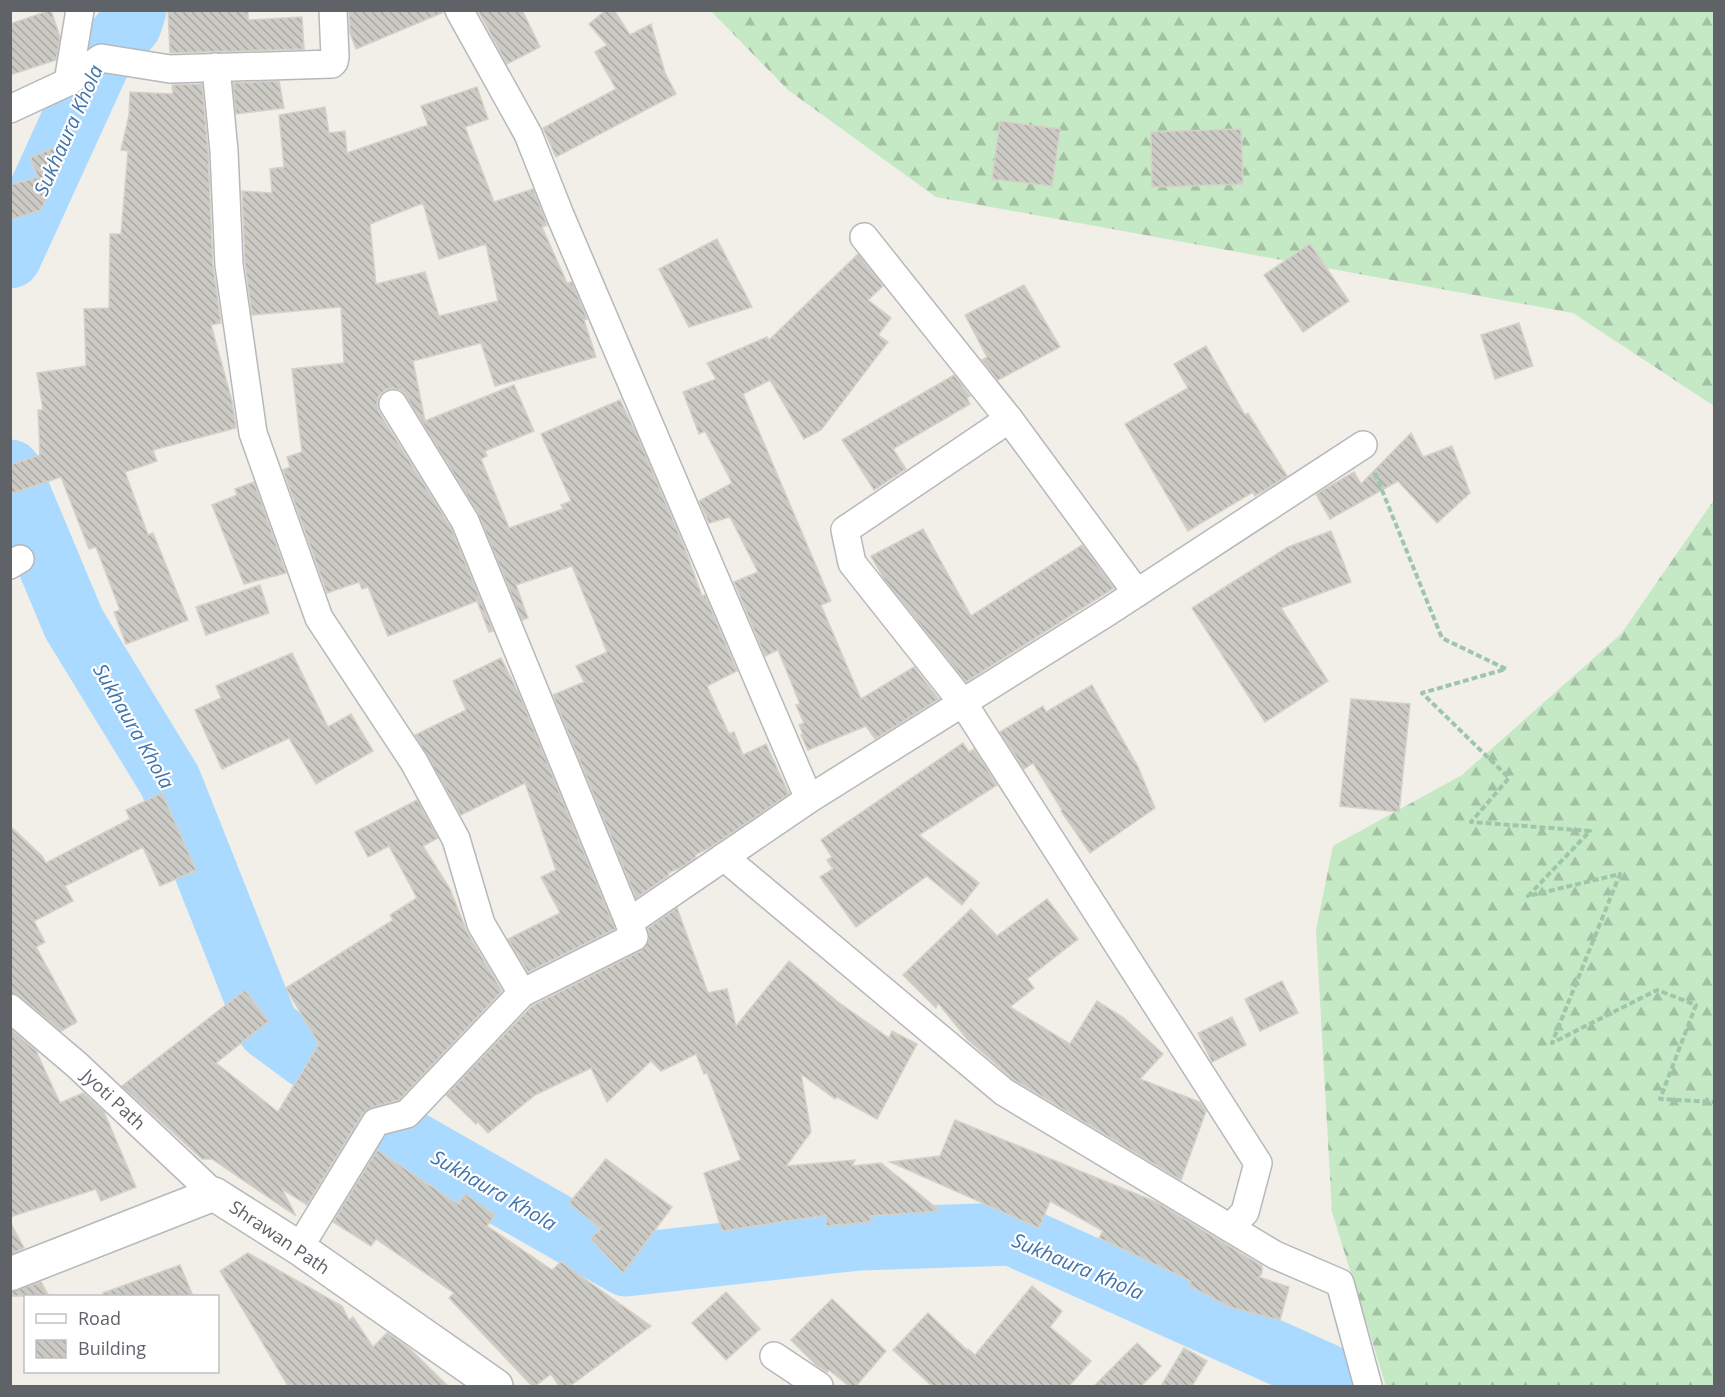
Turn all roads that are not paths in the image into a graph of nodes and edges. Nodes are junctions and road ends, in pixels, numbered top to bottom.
1 (80, 10) edge
2 (333, 10) edge
3 (459, 10) edge
4 (216, 67) junction
5 (68, 82) junction
6 (10, 109) edge
7 (864, 237) dead end
8 (393, 404) dead end
9 (1010, 419) junction
10 (1363, 445) road end
11 (1137, 593) junction
12 (963, 703) junction
13 (809, 799) junction
14 (724, 857) junction
15 (629, 921) junction
16 (522, 993) junction
17 (10, 1008) edge
18 (214, 1194) junction
19 (1230, 1228) junction
20 (299, 1248) junction
21 (10, 1274) edge
22 (774, 1356) dead end
23 (496, 1386) edge
24 (819, 1386) edge
25 (1368, 1386) edge

1 - 5 street
2 - 4 street
3 - 13 street
4 - 5 street
4 - 16 street
5 - 6 street
7 - 9 street
8 - 15 street
9 - 11 street
9 - 12 street
10 - 11 street
11 - 12 street
12 - 13 street
12 - 19 street
13 - 14 street
14 - 15 street
14 - 19 street
15 - 16 street
16 - 20 street
17 - 18 street, Jyoti Path
18 - 20 street, Shrawan Path
18 - 21 street, Shrawan Path
19 - 25 street
20 - 23 street, Shrawan Path
22 - 24 street

